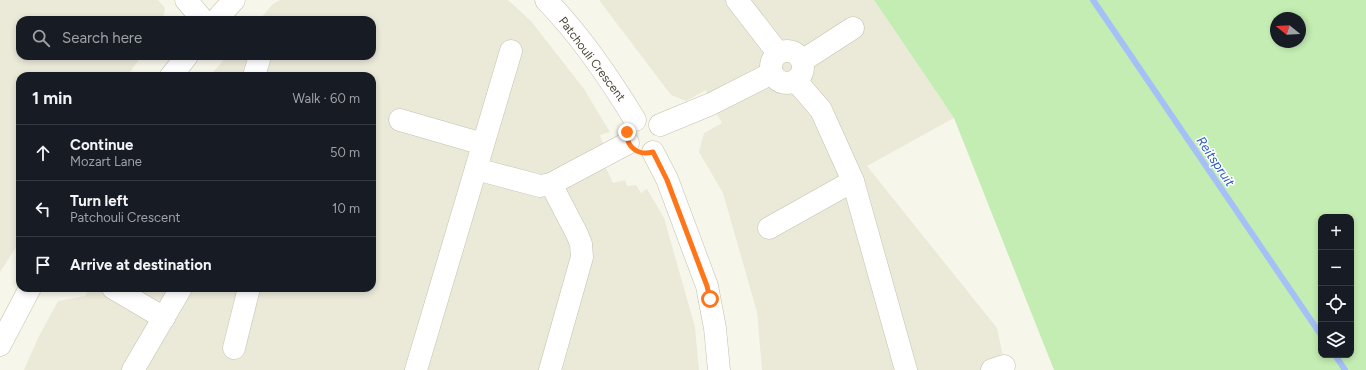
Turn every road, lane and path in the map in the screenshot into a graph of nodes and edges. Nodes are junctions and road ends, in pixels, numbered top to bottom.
1 (186, 0) edge
2 (234, 0) edge
3 (546, 0) edge
4 (737, 0) edge
5 (200, 16) edge
6 (220, 16) edge
7 (853, 28) dead end
8 (511, 52) dead end
9 (183, 60) edge
10 (259, 60) edge
11 (775, 63) junction
12 (799, 71) junction
13 (174, 72) edge
14 (255, 72) edge
15 (400, 120) dead end
16 (635, 120) junction
17 (660, 125) junction
18 (628, 143) junction
19 (483, 144) junction
20 (653, 152) junction
21 (476, 169) junction
22 (853, 181) junction
23 (551, 184) junction
24 (769, 228) dead end
25 (28, 292) edge
26 (120, 292) edge
27 (179, 292) edge
28 (248, 292) edge
29 (164, 318) junction
30 (0, 345) edge
31 (234, 348) dead end
32 (133, 370) edge
33 (416, 370) edge
34 (550, 370) edge
35 (719, 370) edge
36 (906, 370) edge

1 - 5 street
2 - 6 street
3 - 16 street, Patchouli Crescent
4 - 11 street
7 - 12 street
8 - 19 street
9 - 13 street
10 - 14 street
11 - 12 street
11 - 12 street
11 - 17 street
12 - 22 street
15 - 19 street
16 - 17 street
16 - 18 street
17 - 20 street
18 - 20 street
18 - 23 street
19 - 21 street
20 - 35 street
21 - 23 street
21 - 33 street
22 - 24 street
22 - 36 street
23 - 34 street
25 - 30 street
26 - 29 street
27 - 29 street
28 - 31 street
29 - 32 street

